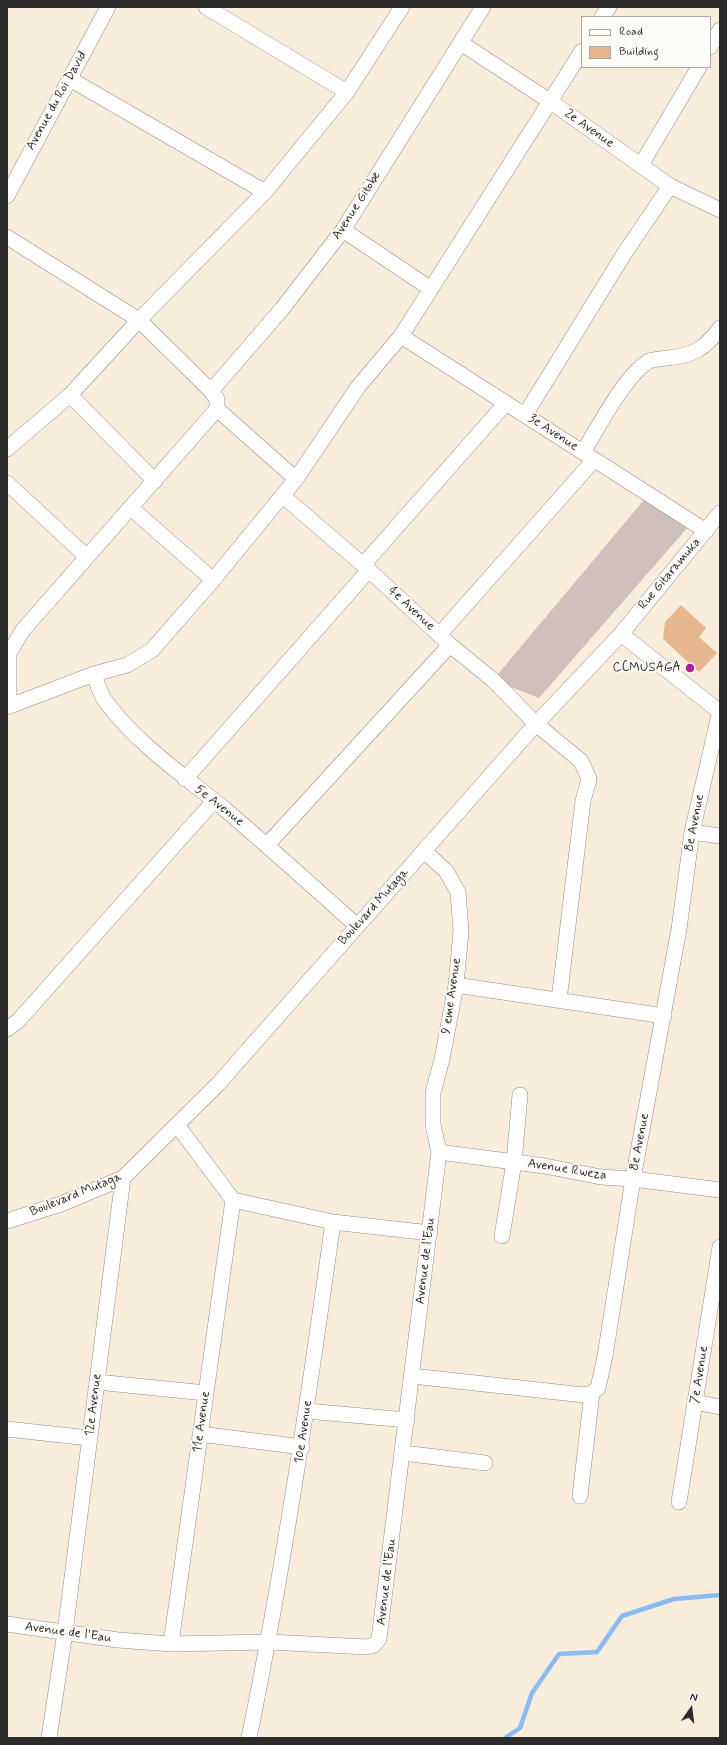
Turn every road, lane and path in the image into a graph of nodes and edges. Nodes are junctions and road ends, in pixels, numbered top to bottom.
1 (108, 7) edge
2 (206, 7) edge
3 (402, 7) edge
4 (483, 7) edge
5 (609, 7) edge
6 (603, 16) edge
7 (720, 30) edge
8 (460, 43) junction
9 (711, 46) edge
10 (581, 53) edge
11 (697, 68) edge
12 (70, 79) junction
13 (347, 92) junction
14 (551, 102) junction
15 (641, 165) junction
16 (670, 186) junction
17 (265, 192) junction
18 (7, 196) edge
19 (720, 210) edge
20 (343, 230) junction
21 (7, 236) edge
22 (431, 289) junction
23 (139, 320) junction
24 (720, 328) edge
25 (401, 336) junction
26 (211, 391) junction
27 (70, 395) junction
28 (506, 403) junction
29 (218, 409) junction
30 (525, 415) junction
31 (7, 449) edge
32 (589, 456) junction
33 (296, 479) junction
34 (155, 481) junction
35 (7, 483) edge
36 (283, 496) junction
37 (131, 508) junction
38 (720, 513) edge
39 (706, 531) junction
40 (87, 557) junction
41 (366, 567) junction
42 (213, 580) junction
43 (621, 634) junction
44 (444, 640) junction
45 (8, 652) edge
46 (94, 674) junction
47 (8, 706) edge
48 (720, 712) edge
49 (536, 724) junction
50 (185, 779) junction
51 (214, 800) junction
52 (692, 832) junction
53 (720, 836) edge
54 (268, 845) junction
55 (424, 851) junction
56 (357, 926) junction
57 (456, 985) junction
58 (559, 1000) junction
59 (664, 1016) junction
60 (7, 1029) edge
61 (520, 1095) dead end
62 (177, 1125) junction
63 (439, 1152) junction
64 (514, 1162) junction
65 (123, 1178) junction
66 (633, 1179) junction
67 (720, 1190) edge
68 (232, 1200) junction
69 (7, 1222) edge
70 (334, 1222) junction
71 (430, 1233) junction
72 (502, 1236) dead end
73 (720, 1247) edge
74 (412, 1376) junction
75 (97, 1382) junction
76 (206, 1393) junction
77 (592, 1393) junction
78 (695, 1402) junction
79 (720, 1407) edge
80 (307, 1410) junction
81 (407, 1420) junction
82 (7, 1429) edge
83 (200, 1434) junction
84 (89, 1438) junction
85 (302, 1447) junction
86 (403, 1452) junction
87 (485, 1463) dead end
88 (580, 1496) dead end
89 (679, 1502) dead end
90 (7, 1624) edge
91 (65, 1632) junction
92 (269, 1642) junction
93 (171, 1644) junction
94 (49, 1738) edge
95 (249, 1738) edge

1 - 12 street, Avenue du Roi David
2 - 13 street
3 - 13 street
4 - 8 street, Avenue Gitobe
5 - 6 street
7 - 9 street
8 - 14 street, 2e Avenue
8 - 20 street, Avenue Gitobe
10 - 14 street
11 - 15 street
12 - 17 street
12 - 18 street, Avenue du Roi David
13 - 17 street
14 - 15 street, 2e Avenue
14 - 22 street
15 - 16 street, 2e Avenue
16 - 19 street, 2e Avenue
16 - 30 street
17 - 23 street
20 - 22 street
20 - 26 street, Avenue Gitobe
21 - 23 street
22 - 25 street
23 - 26 street
23 - 27 street
24 - 32 street
25 - 28 street, 3e Avenue
25 - 33 street
26 - 29 street
27 - 31 street
27 - 34 street
28 - 30 street, 3e Avenue
28 - 41 street
29 - 33 street
29 - 34 street
30 - 32 street, 3e Avenue
32 - 39 street, 3e Avenue
32 - 44 street
33 - 36 street
34 - 37 street
35 - 40 street
36 - 41 street, 4e Avenue
36 - 42 street
37 - 40 street
37 - 42 street
38 - 39 street, Rue Gitaramuka
39 - 43 street, Rue Gitaramuka
40 - 45 street
41 - 44 street, 4e Avenue
41 - 50 street
42 - 46 street
43 - 48 street
43 - 49 street, Boulevard Mutaga
44 - 49 street, 4e Avenue
44 - 54 street
45 - 47 street
46 - 47 street
46 - 50 street, 5e Avenue
48 - 52 street, 8e Avenue
49 - 55 street, Boulevard Mutaga
49 - 58 street, 4e Avenue
50 - 51 street, 5e Avenue
51 - 54 street, 5e Avenue
51 - 60 street
52 - 53 street
52 - 59 street, 8e Avenue
54 - 56 street, 5e Avenue
55 - 56 street, Boulevard Mutaga
55 - 57 street, 9 eme Avenue
56 - 62 street, Boulevard Mutaga
57 - 58 street
57 - 63 street, 9 eme Avenue
58 - 59 street
59 - 66 street, 8e Avenue
61 - 64 street
62 - 65 street, Boulevard Mutaga
62 - 68 street
63 - 64 street, Avenue Rweza
63 - 71 street, Avenue de l'Eau
64 - 66 street, Avenue Rweza
64 - 72 street
65 - 69 street, Boulevard Mutaga
65 - 75 street, 12e Avenue
66 - 67 street, Avenue Rweza
66 - 77 street, 8e Avenue
68 - 70 street
68 - 76 street, 11e Avenue
70 - 71 street
70 - 80 street, 10e Avenue
71 - 74 street, Avenue de l'Eau
73 - 78 street, 7e Avenue
74 - 77 street
74 - 81 street, Avenue de l'Eau
75 - 76 street
75 - 84 street, 12e Avenue
76 - 83 street, 11e Avenue
77 - 88 street
78 - 79 street
78 - 89 street, 7e Avenue
80 - 81 street
80 - 85 street, 10e Avenue
81 - 86 street, Avenue de l'Eau
82 - 84 street
83 - 85 street
83 - 93 street, 11e Avenue
84 - 91 street, 12e Avenue
85 - 92 street, 10e Avenue
86 - 87 street
86 - 92 street, Avenue de l'Eau
90 - 91 street, Avenue de l'Eau
91 - 93 street, Avenue de l'Eau
91 - 94 street, 12e Avenue
92 - 93 street, Avenue de l'Eau
92 - 95 street, 10e Avenue

